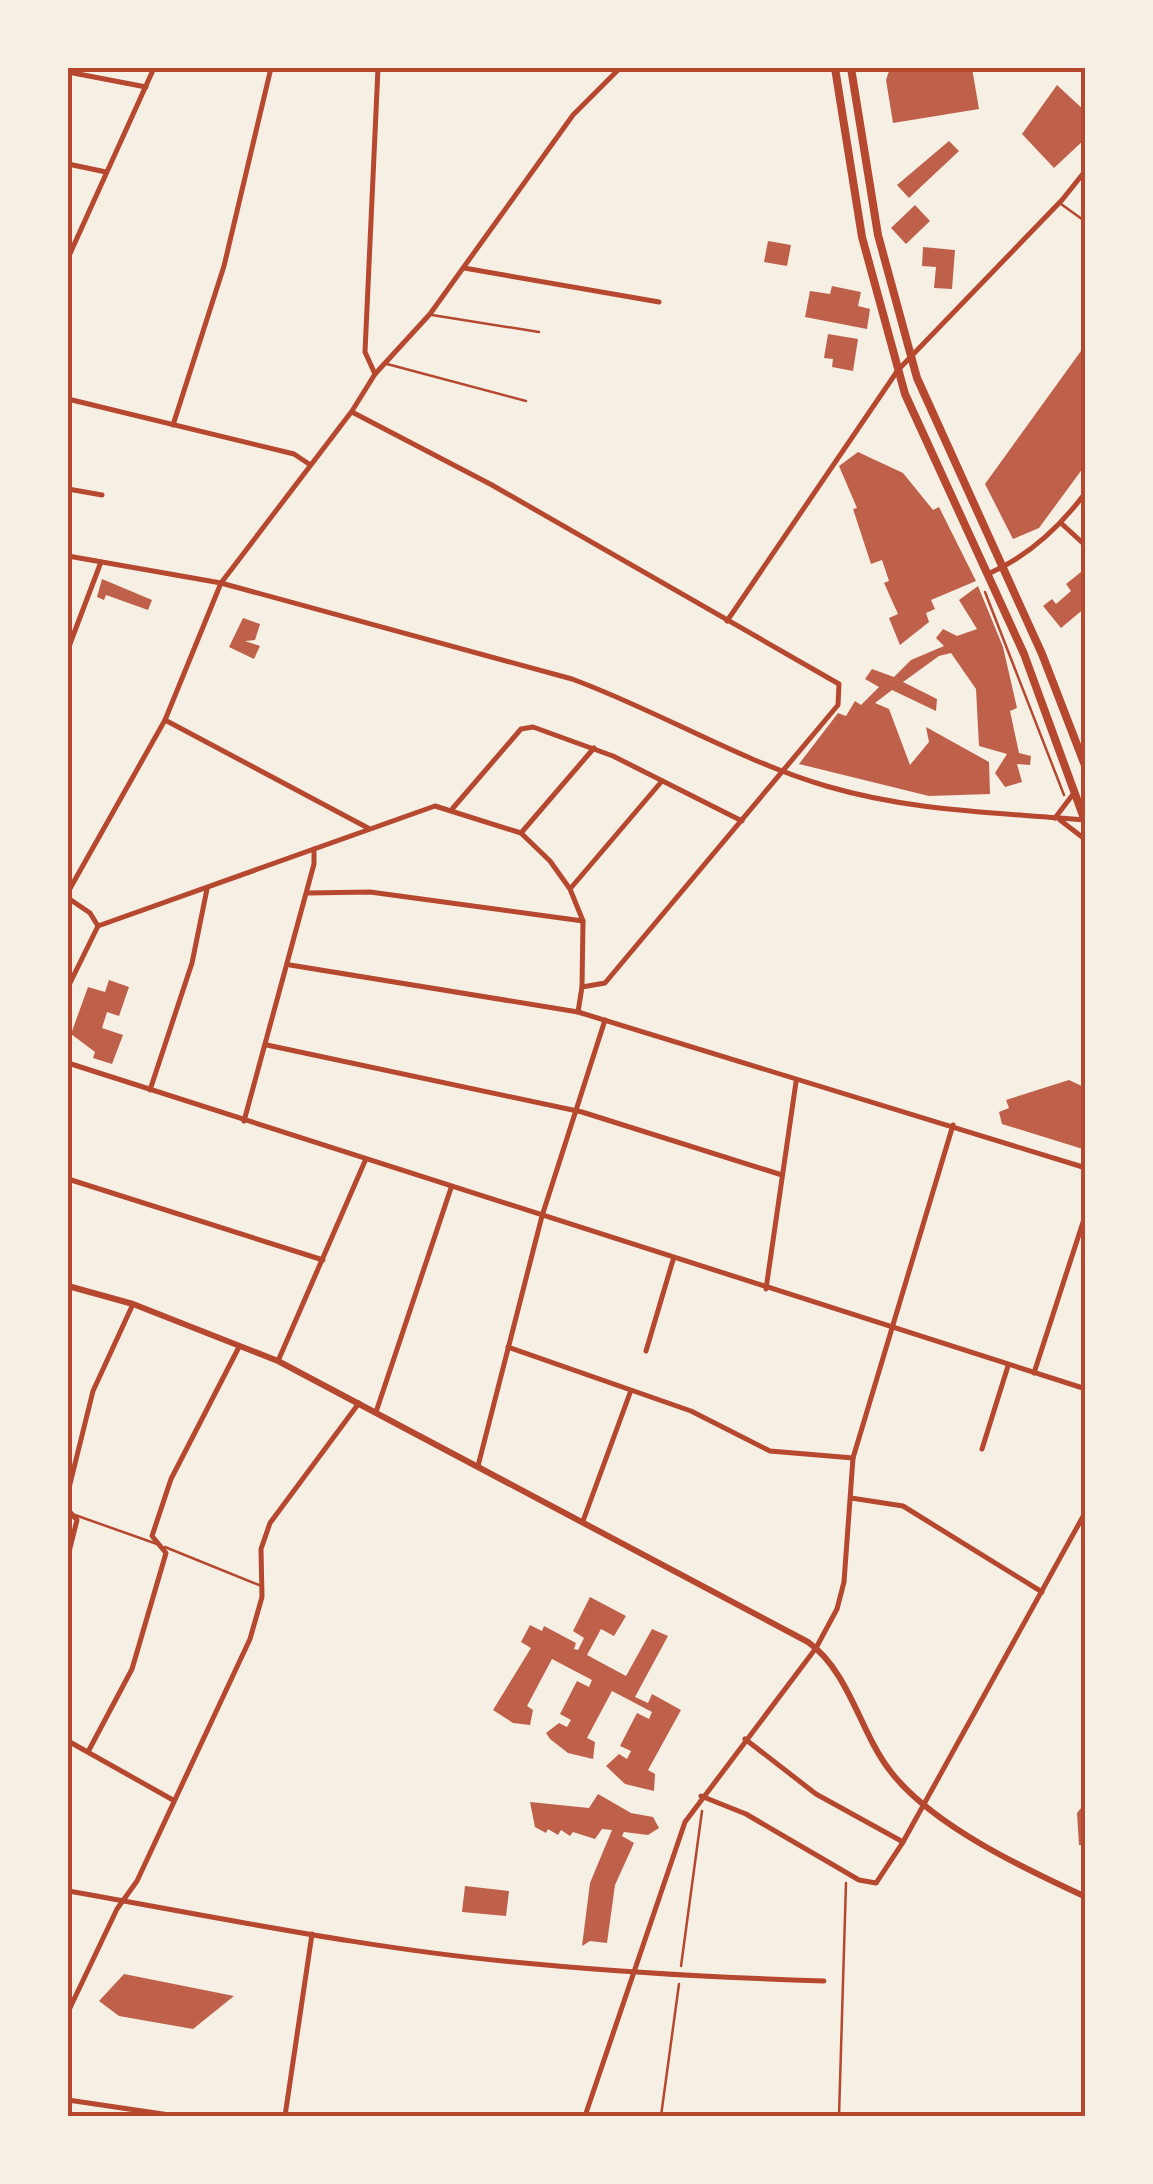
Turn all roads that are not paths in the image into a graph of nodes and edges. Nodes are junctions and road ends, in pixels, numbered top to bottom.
1 (154, 68) edge
2 (271, 68) edge
3 (378, 68) edge
4 (620, 68) edge
5 (836, 68) edge
6 (852, 68) edge
7 (68, 72) edge
8 (146, 87) junction
9 (856, 97) junction
10 (840, 99) junction
11 (68, 164) edge
12 (1086, 170) edge
13 (106, 172) junction
14 (869, 182) junction
15 (852, 185) junction
16 (1060, 203) junction
17 (1086, 222) edge
18 (878, 236) junction
19 (862, 237) junction
20 (68, 258) edge
21 (464, 268) junction
22 (658, 302) dead end
23 (430, 314) junction
24 (540, 332) dead end
25 (910, 356) junction
26 (385, 363) junction
27 (898, 370) junction
28 (375, 374) junction
29 (68, 399) edge
30 (526, 401) dead end
31 (352, 412) junction
32 (172, 424) junction
33 (309, 464) junction
34 (68, 488) edge
35 (1086, 492) edge
36 (102, 495) dead end
37 (1062, 524) junction
38 (1086, 546) edge
39 (68, 556) edge
40 (101, 562) junction
41 (1004, 567) junction
42 (988, 574) junction
43 (221, 583) junction
44 (727, 621) junction
45 (68, 649) edge
46 (165, 720) junction
47 (594, 748) junction
48 (1086, 768) edge
49 (782, 771) junction
50 (663, 780) junction
51 (1074, 794) junction
52 (452, 809) junction
53 (1056, 818) junction
54 (742, 821) junction
55 (1086, 822) edge
56 (368, 828) junction
57 (521, 833) junction
58 (1086, 840) edge
59 (314, 848) junction
60 (206, 889) junction
61 (570, 890) junction
62 (308, 893) junction
63 (68, 895) edge
64 (583, 921) junction
65 (98, 926) junction
66 (290, 964) junction
67 (68, 987) edge
68 (582, 987) junction
69 (578, 1012) junction
70 (605, 1020) junction
71 (266, 1045) junction
72 (68, 1063) edge
73 (796, 1082) junction
74 (150, 1090) junction
75 (574, 1112) junction
76 (244, 1121) junction
77 (953, 1124) junction
78 (366, 1161) junction
79 (1086, 1168) edge
80 (782, 1175) junction
81 (68, 1179) edge
82 (451, 1188) junction
83 (1086, 1213) edge
84 (542, 1216) junction
85 (322, 1260) junction
86 (673, 1260) junction
87 (68, 1286) edge
88 (766, 1288) junction
89 (133, 1304) junction
90 (891, 1328) junction
91 (241, 1344) junction
92 (508, 1347) junction
93 (646, 1351) dead end
94 (278, 1362) junction
95 (1009, 1365) junction
96 (1034, 1373) junction
97 (1086, 1389) edge
98 (630, 1394) junction
99 (359, 1403) junction
100 (376, 1412) junction
101 (982, 1449) dead end
102 (854, 1458) junction
103 (478, 1466) junction
104 (68, 1492) edge
105 (851, 1498) junction
106 (1086, 1511) edge
107 (68, 1512) edge
108 (583, 1521) junction
109 (160, 1545) junction
110 (68, 1556) edge
111 (260, 1586) junction
112 (1042, 1592) junction
113 (816, 1648) junction
114 (745, 1740) junction
115 (68, 1741) edge
116 (89, 1750) junction
117 (702, 1796) junction
118 (173, 1800) junction
119 (924, 1804) junction
120 (904, 1842) junction
121 (68, 1891) edge
122 (1086, 1897) edge
123 (125, 1899) junction
124 (312, 1934) junction
125 (632, 1972) junction
126 (824, 1981) dead end
127 (68, 2012) edge
128 (68, 2100) edge
129 (176, 2116) edge
130 (285, 2116) edge
131 (585, 2116) edge
132 (1015, 2116) edge
133 (1036, 2116) edge

1 - 8 street
2 - 32 street
3 - 28 street
4 - 21 street
5 - 10 main road
6 - 9 main road
7 - 8 street
8 - 13 street
9 - 10 main road
9 - 14 main road
10 - 15 main road
11 - 13 street
12 - 16 street
13 - 20 street
14 - 15 main road
14 - 18 main road
15 - 19 main road
16 - 17 lane
16 - 25 street
18 - 19 main road
18 - 25 main road
19 - 27 main road
21 - 22 street
21 - 23 street
23 - 24 lane
23 - 26 street
25 - 27 street
25 - 41 main road
26 - 28 street
26 - 30 lane
27 - 42 main road
27 - 44 street
28 - 31 street
29 - 32 street
31 - 33 street
31 - 44 street
32 - 33 street
33 - 43 street
34 - 36 street
35 - 37 street
37 - 38 street
37 - 41 street
39 - 40 street
40 - 43 street
40 - 45 street
41 - 42 street
41 - 48 main road
42 - 51 main road
43 - 46 street
43 - 49 street
44 - 49 street
46 - 56 street
46 - 63 street
47 - 50 street
47 - 52 street
47 - 57 street
49 - 53 street
49 - 54 street
50 - 54 street
50 - 61 street
51 - 53 street
51 - 55 main road
52 - 56 street
52 - 57 street
53 - 55 street
53 - 58 street
54 - 68 street
56 - 59 street
57 - 61 street
59 - 60 street
59 - 62 street
60 - 65 street
60 - 74 street
61 - 64 street
62 - 64 street
62 - 66 street
63 - 65 street
64 - 68 street
65 - 67 street
66 - 69 street
66 - 71 street
68 - 69 street
69 - 70 street
70 - 73 street
70 - 75 street
71 - 75 street
71 - 76 street
72 - 74 street
73 - 77 street
73 - 80 street
74 - 76 street
75 - 80 street
75 - 84 street
76 - 78 street
77 - 79 street
77 - 90 street
78 - 82 street
78 - 85 street
80 - 88 street
81 - 85 street
82 - 84 street
82 - 100 street
83 - 96 street
84 - 86 street
84 - 92 street
85 - 94 street
86 - 88 street
86 - 93 street
87 - 89 street
88 - 90 street
89 - 91 street
89 - 104 street
90 - 95 street
90 - 102 street
91 - 94 street
91 - 109 street
92 - 98 street
92 - 103 street
94 - 99 street
95 - 96 street
95 - 101 street
96 - 97 street
98 - 102 street
98 - 108 street
99 - 100 street
99 - 111 street
100 - 103 street
102 - 105 street
103 - 108 street
105 - 112 street
105 - 113 street
106 - 112 street
107 - 109 lane
107 - 110 street
108 - 113 street
109 - 111 lane
109 - 116 street
111 - 118 street
112 - 119 street
113 - 114 street
113 - 119 street
114 - 117 street
114 - 120 street
115 - 116 street
116 - 118 street
117 - 120 street
117 - 125 street
118 - 123 street
119 - 120 street
119 - 122 street
121 - 123 street
123 - 124 street
123 - 127 street
124 - 125 street
124 - 130 street
125 - 126 street
125 - 131 street
128 - 129 street
132 - 133 lane

